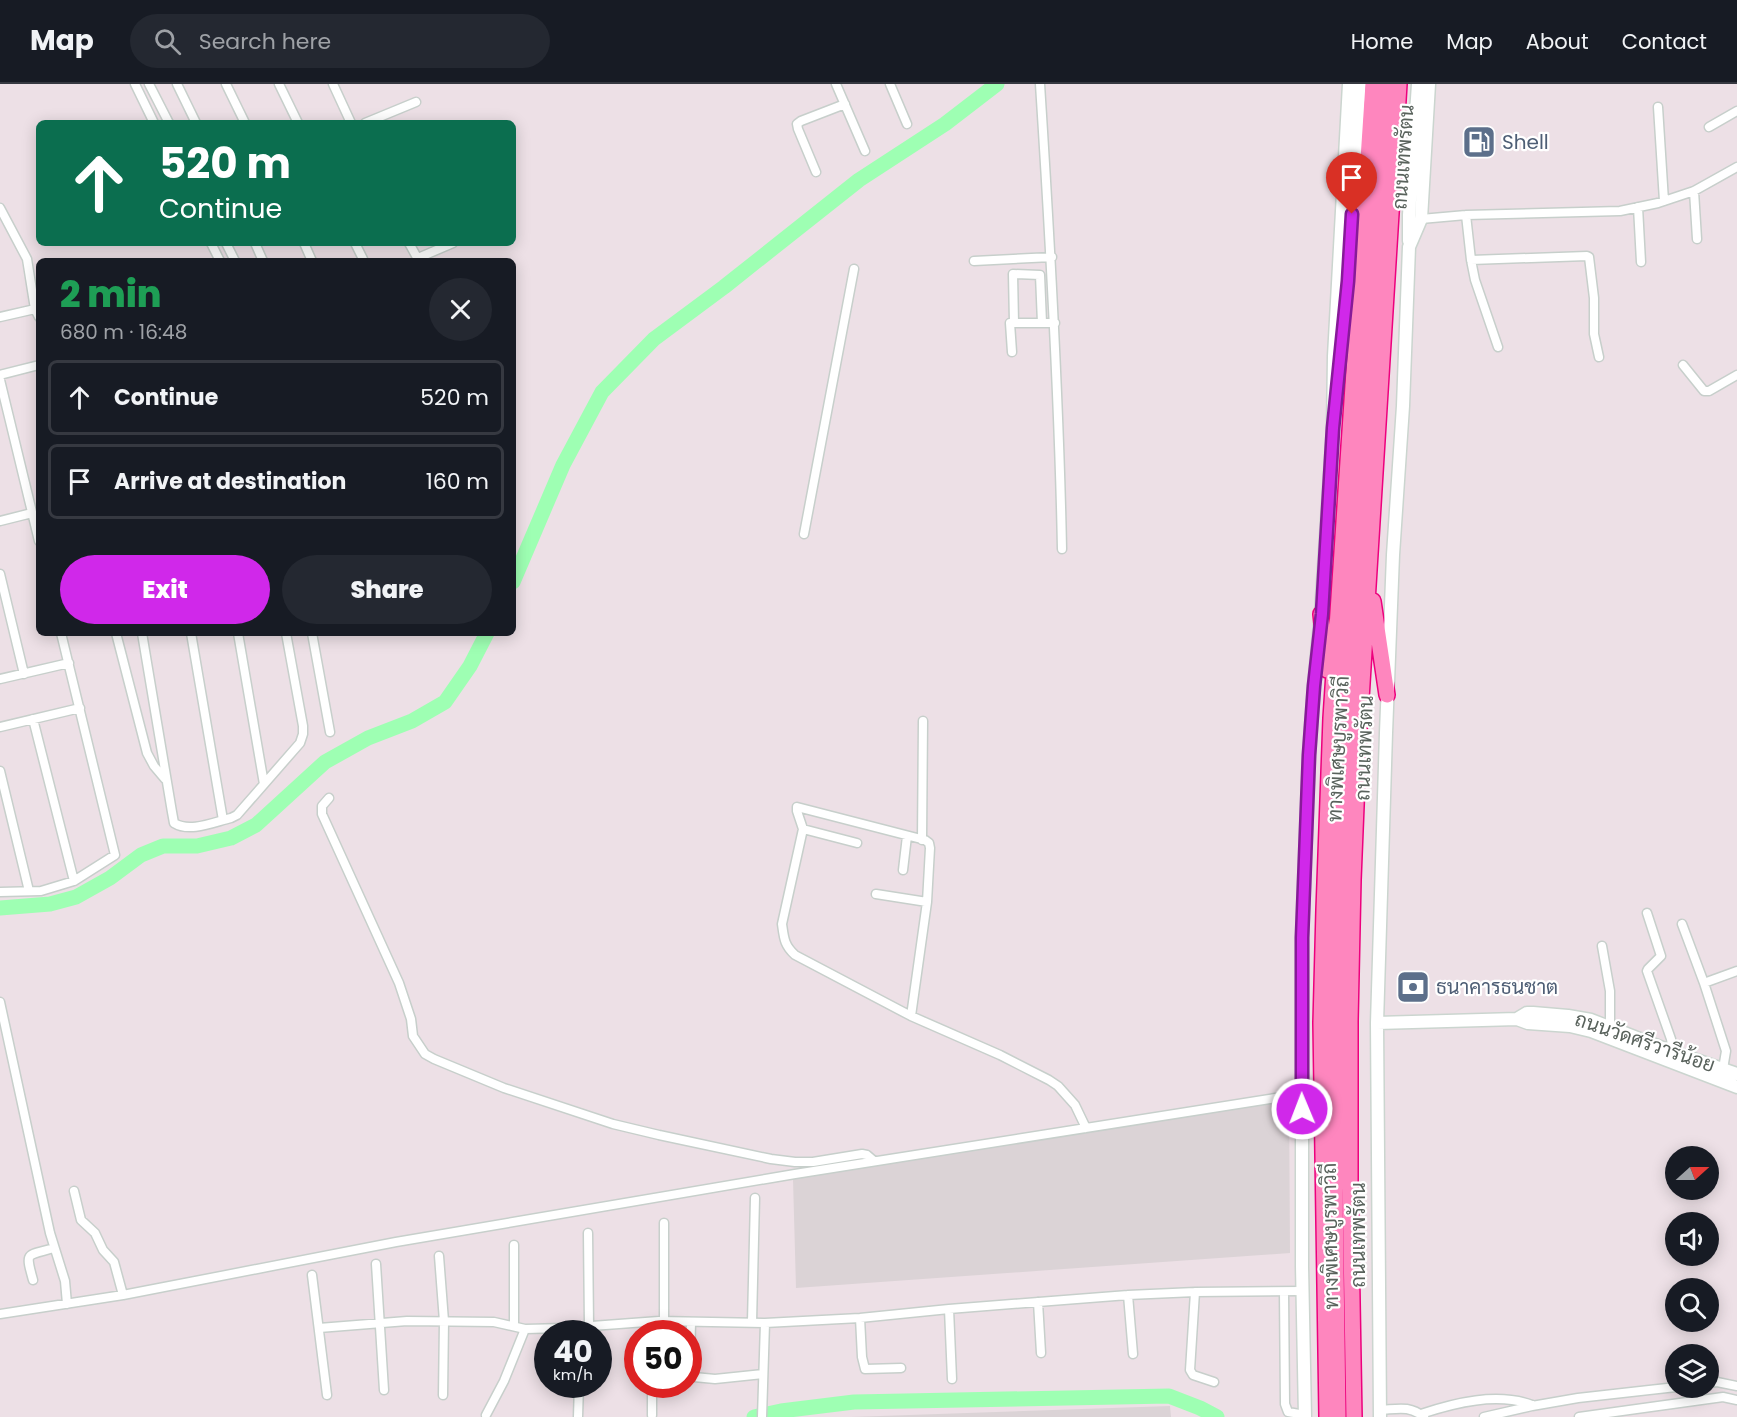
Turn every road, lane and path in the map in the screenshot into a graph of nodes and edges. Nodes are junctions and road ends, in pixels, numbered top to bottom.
1 (135, 84) edge
2 (149, 84) edge
3 (226, 84) edge
4 (279, 84) edge
5 (836, 84) edge
6 (890, 84) edge
7 (1040, 84) edge
8 (1349, 84) edge
9 (1360, 84) edge
10 (1373, 84) edge
11 (1384, 84) edge
12 (1399, 84) edge
13 (1404, 84) edge
14 (1418, 84) edge
15 (1429, 84) edge
16 (180, 85) edge
17 (336, 85) edge
18 (416, 102) dead end
19 (845, 104) junction
20 (1658, 107) dead end
21 (1737, 111) edge
22 (153, 120) edge
23 (167, 120) edge
24 (195, 120) edge
25 (244, 120) edge
26 (297, 120) edge
27 (350, 120) edge
28 (372, 120) edge
29 (907, 124) dead end
30 (1709, 127) dead end
31 (865, 151) dead end
32 (1736, 169) edge
33 (816, 172) dead end
34 (1694, 191) junction
35 (1664, 201) junction
36 (1638, 207) junction
37 (0, 208) edge
38 (1466, 215) junction
39 (1421, 219) junction
40 (1697, 239) dead end
41 (447, 246) edge
42 (1409, 247) junction
43 (1052, 257) junction
44 (423, 258) edge
45 (1471, 260) junction
46 (974, 261) dead end
47 (1641, 262) dead end
48 (854, 269) dead end
49 (36, 308) edge
50 (36, 313) edge
51 (0, 317) edge
52 (1014, 323) junction
53 (1042, 323) junction
54 (1055, 323) junction
55 (1498, 347) dead end
56 (1012, 352) dead end
57 (1599, 357) dead end
58 (1683, 365) dead end
59 (36, 366) edge
60 (0, 375) edge
61 (1737, 375) edge
62 (0, 380) edge
63 (1333, 428) junction
64 (32, 513) junction
65 (0, 521) edge
66 (36, 529) edge
67 (804, 534) dead end
68 (1062, 549) dead end
69 (0, 574) edge
70 (1373, 598) junction
71 (1322, 614) junction
72 (63, 636) edge
73 (118, 636) edge
74 (142, 636) edge
75 (192, 636) edge
76 (239, 636) edge
77 (287, 636) edge
78 (313, 636) edge
79 (69, 663) junction
80 (24, 674) junction
81 (0, 679) edge
82 (1387, 694) junction
83 (80, 708) junction
84 (1331, 718) junction
85 (33, 719) junction
86 (923, 721) dead end
87 (0, 727) edge
88 (330, 732) dead end
89 (0, 771) edge
90 (166, 780) junction
91 (264, 784) junction
92 (329, 798) dead end
93 (223, 820) junction
94 (802, 829) junction
95 (907, 836) junction
96 (922, 840) junction
97 (857, 843) dead end
98 (903, 870) dead end
99 (74, 882) junction
100 (29, 891) junction
101 (0, 892) edge
102 (876, 894) dead end
103 (927, 902) junction
104 (1647, 913) dead end
105 (1682, 924) dead end
106 (1602, 946) dead end
107 (1737, 971) edge
108 (1704, 983) junction
109 (0, 1002) edge
110 (911, 1016) junction
111 (1517, 1019) junction
112 (1377, 1023) junction
113 (1610, 1026) junction
114 (1672, 1052) junction
115 (1723, 1069) junction
116 (1737, 1074) edge
117 (1737, 1087) edge
118 (1301, 1094) junction
119 (1086, 1128) junction
120 (874, 1161) junction
121 (74, 1191) dead end
122 (755, 1198) dead end
123 (664, 1223) dead end
124 (588, 1233) dead end
125 (514, 1245) dead end
126 (54, 1248) junction
127 (439, 1256) dead end
128 (375, 1264) dead end
129 (312, 1275) dead end
130 (33, 1280) dead end
131 (1303, 1291) junction
132 (1195, 1292) junction
133 (1284, 1292) junction
134 (123, 1294) junction
135 (1128, 1295) junction
136 (1038, 1302) junction
137 (67, 1304) junction
138 (949, 1309) junction
139 (0, 1314) edge
140 (860, 1318) junction
141 (584, 1320) edge
142 (664, 1320) edge
143 (444, 1321) junction
144 (702, 1322) edge
145 (752, 1322) junction
146 (379, 1323) junction
147 (765, 1323) junction
148 (514, 1326) junction
149 (319, 1328) junction
150 (525, 1329) junction
151 (534, 1329) edge
152 (1041, 1353) dead end
153 (1133, 1354) dead end
154 (901, 1368) dead end
155 (764, 1374) junction
156 (702, 1378) edge
157 (952, 1379) dead end
158 (1214, 1382) dead end
159 (1719, 1382) edge
160 (1737, 1386) edge
161 (1664, 1388) joint
162 (384, 1390) dead end
163 (327, 1395) dead end
164 (443, 1395) dead end
165 (579, 1398) edge
166 (652, 1398) edge
167 (1737, 1400) edge
168 (1666, 1405) junction
169 (1532, 1406) junction
170 (1380, 1414) edge
171 (486, 1415) dead end
172 (652, 1415) dead end
173 (1305, 1416) edge
174 (1422, 1416) edge
175 (578, 1417) edge
176 (762, 1417) edge
177 (1327, 1417) edge
178 (1338, 1417) edge
179 (1354, 1417) edge
180 (1359, 1417) edge
181 (1484, 1417) edge
182 (1579, 1417) edge

1 - 22 street
2 - 23 street
3 - 25 street
4 - 26 street
5 - 19 street
6 - 29 street
7 - 43 street
8 - 63 main road
9 - 63 main road
10 - 84 highway, ถนนเทพรัตน
11 - 178 highway, ทางพิเศษบูรพาวิถี
12 - 179 highway, ทางพิเศษบูรพาวิถี
13 - 70 highway, ถนนเทพรัตน
14 - 42 main road
15 - 39 main road, ถนนเทพรัตน
16 - 24 street
17 - 27 street
18 - 28 street
19 - 31 street
19 - 33 street
20 - 35 street
21 - 30 street
32 - 34 street
34 - 35 street
34 - 40 street
35 - 36 street
36 - 38 street
36 - 47 street
37 - 49 street
38 - 39 street
38 - 45 street
39 - 42 main road, ถนนเทพรัตน
41 - 44 street
42 - 82 main road, ถนนเทพรัตน
43 - 46 street
43 - 54 street
45 - 55 street
45 - 57 street
48 - 67 street
50 - 51 street
52 - 53 street
52 - 53 street
52 - 56 street
53 - 54 street
54 - 68 street
58 - 61 street
59 - 60 street
62 - 64 street
63 - 71 main road
64 - 65 street
64 - 66 street
69 - 80 street
70 - 82 highway
70 - 180 highway, ถนนเทพรัตน
71 - 84 highway
71 - 118 main road
72 - 79 street
73 - 90 street
74 - 90 street
75 - 93 street
76 - 91 street
77 - 91 street
78 - 88 street
79 - 80 street
79 - 83 street
80 - 81 street
82 - 112 main road, ถนนเทพรัตน
83 - 85 street
83 - 99 street
84 - 177 highway, ถนนเทพรัตน
85 - 87 street
85 - 99 street
86 - 96 street
89 - 100 street
90 - 93 street
91 - 93 street
92 - 120 street
94 - 95 street
94 - 97 street
94 - 110 street
95 - 96 street
95 - 98 street
96 - 103 street
99 - 100 street
100 - 101 street
102 - 103 street
103 - 110 street
104 - 114 street
105 - 108 street
106 - 113 street
107 - 108 street
108 - 115 street
109 - 126 street
110 - 119 street
111 - 112 main road, ถนนวัดศรีวารีน้อย
111 - 113 main road, ถนนวัดศรีวารีน้อย
111 - 117 main road, ถนนวัดศรีวารีน้อย
112 - 170 main road, ถนนเทพรัตน
113 - 114 main road, ถนนวัดศรีวารีน้อย
114 - 115 main road, ถนนวัดศรีวารีน้อย
115 - 116 main road, ถนนวัดศรีวารีน้อย
118 - 119 street
118 - 131 main road
119 - 120 street
120 - 134 street
121 - 134 street
122 - 145 street
123 - 142 street
124 - 141 street
125 - 148 street
126 - 130 street
126 - 137 street
127 - 143 street
128 - 146 street
129 - 149 street
131 - 133 street
131 - 173 main road
132 - 133 street
132 - 135 street
132 - 158 street
133 - 173 street
134 - 137 street
135 - 136 street
135 - 153 street
136 - 138 street
136 - 152 street
137 - 139 street
138 - 140 street
138 - 157 street
140 - 147 street
140 - 154 street
143 - 146 street
143 - 148 street
143 - 164 street
144 - 145 street
145 - 147 street
146 - 149 street
146 - 162 street
147 - 155 street
148 - 150 street
149 - 163 street
150 - 151 street
150 - 171 street
155 - 156 street
155 - 176 street
159 - 160 street
161 - 168 street
161 - 169 street
165 - 175 street
166 - 172 street
167 - 168 street
168 - 182 street
169 - 174 street
169 - 181 street
170 - 174 street

